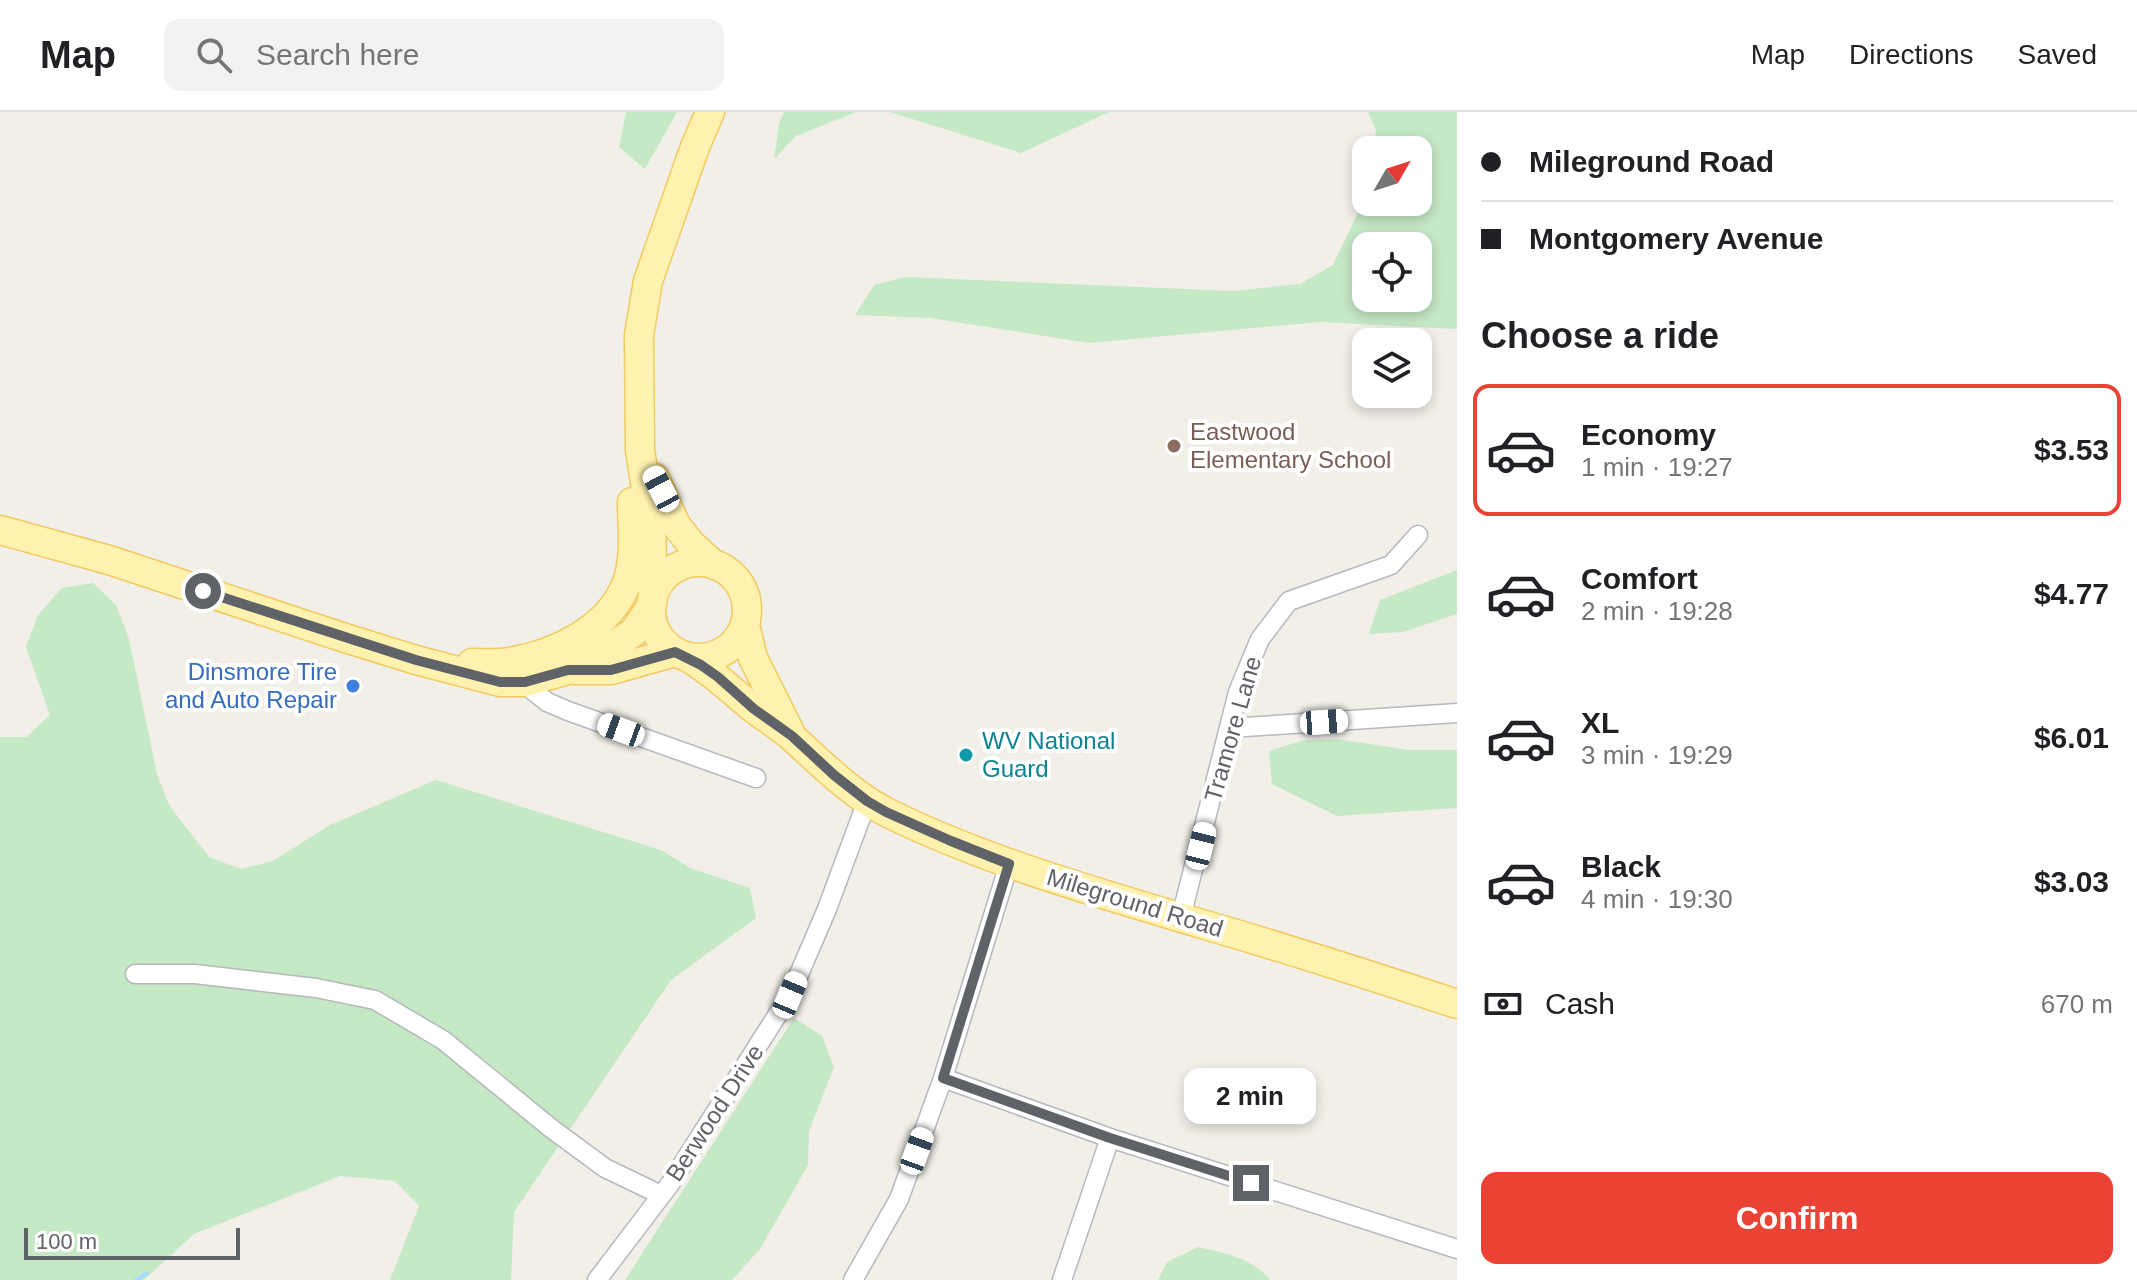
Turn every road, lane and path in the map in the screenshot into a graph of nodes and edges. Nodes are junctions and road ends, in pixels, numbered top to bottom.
1 (710, 112) edge
2 (640, 450) junction
3 (0, 530) edge
4 (1418, 535) dead end
5 (714, 565) junction
6 (652, 601) junction
7 (745, 625) junction
8 (681, 655) junction
9 (416, 660) junction
10 (568, 670) junction
11 (522, 682) junction
12 (1454, 709) edge
13 (1230, 728) junction
14 (792, 736) junction
15 (756, 778) dead end
16 (867, 801) junction
17 (1009, 864) junction
18 (1181, 917) junction
19 (135, 974) dead end
20 (1457, 1004) edge
21 (943, 1078) junction
22 (1110, 1138) junction
23 (661, 1195) junction
24 (1457, 1249) edge
25 (597, 1280) edge
26 (853, 1280) edge
27 (1062, 1280) edge

1 - 2 main road
2 - 5 main road
2 - 6 main road
2 - 9 main road
3 - 9 main road
4 - 13 street, Tramore Lane
5 - 6 main road
5 - 7 main road
6 - 8 main road
6 - 10 main road
7 - 8 main road
7 - 14 main road, Mileground Road
8 - 10 main road
8 - 14 main road, Mileground Road
9 - 11 main road
10 - 11 main road
11 - 15 street
12 - 13 street
13 - 18 street, Tramore Lane
14 - 16 main road, Mileground Road
16 - 17 main road, Mileground Road
16 - 23 street, Berwood Drive
17 - 18 main road, Mileground Road
17 - 21 street
18 - 20 main road, Mileground Road
19 - 23 street
21 - 22 street
21 - 26 street
22 - 24 street
22 - 27 street
23 - 25 street, Berwood Drive

